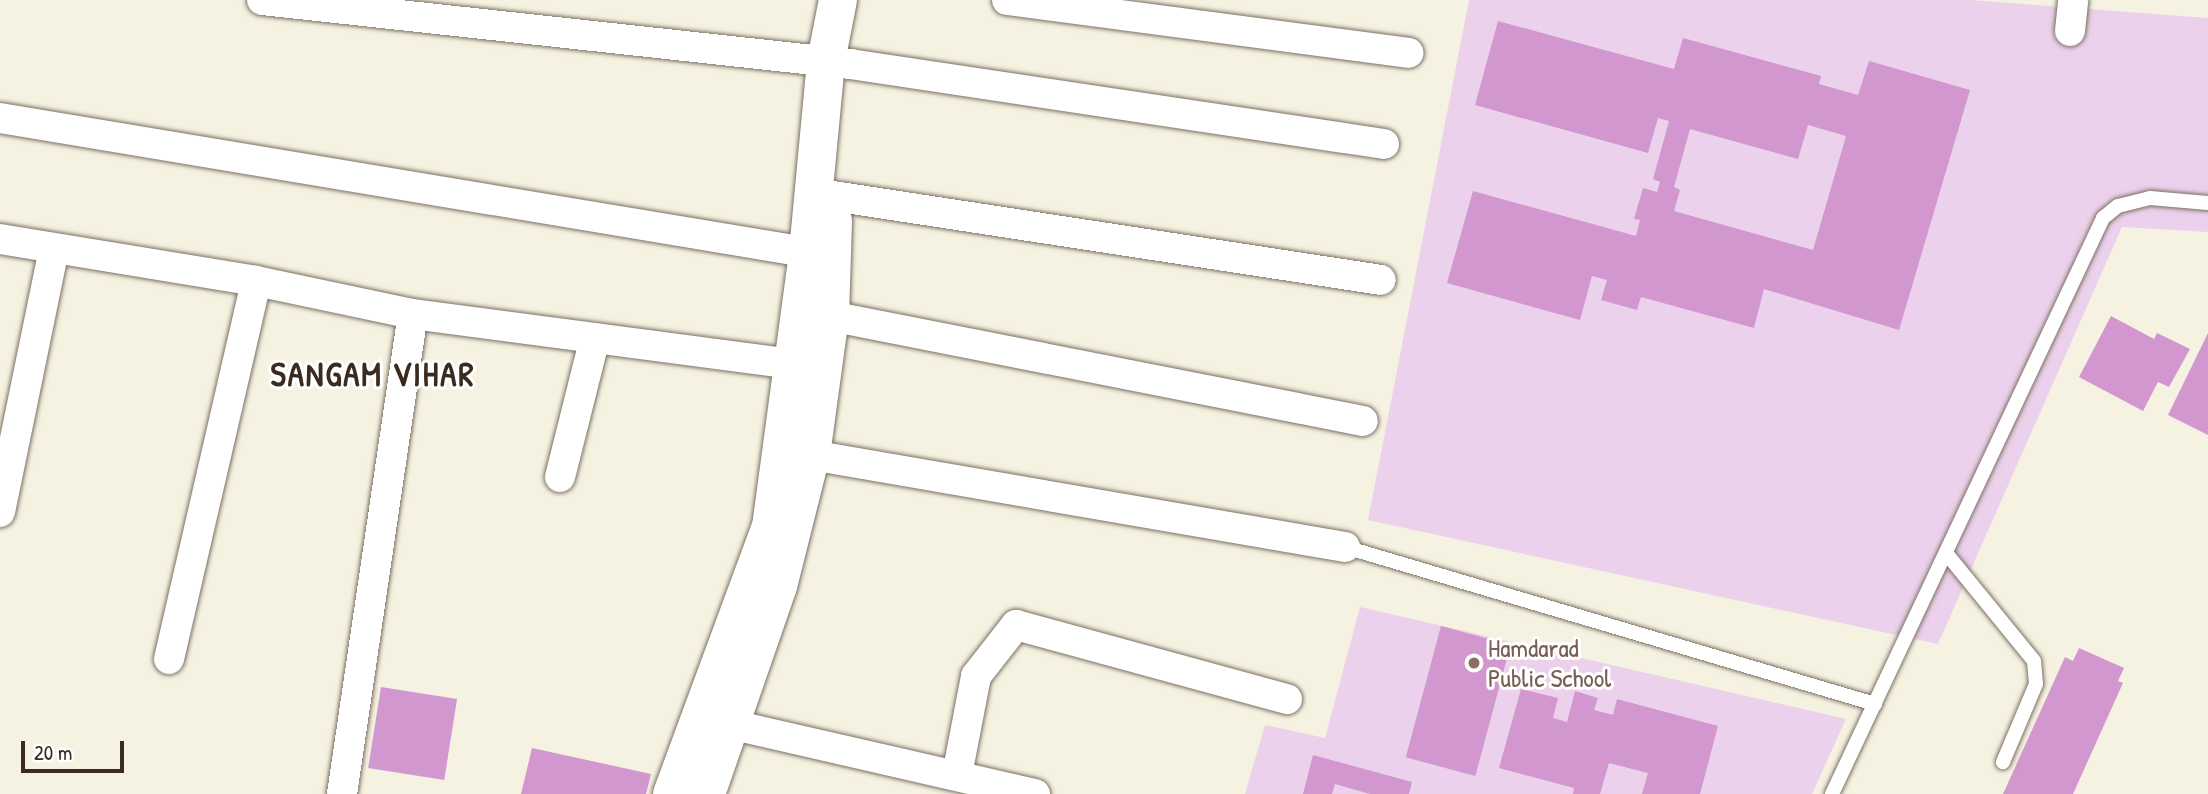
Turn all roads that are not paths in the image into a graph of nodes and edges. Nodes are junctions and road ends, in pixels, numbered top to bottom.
1 (262, 0) edge
2 (838, 0) edge
3 (857, 0) edge
4 (1007, 0) edge
5 (2073, 0) edge
6 (2070, 31) dead end
7 (1409, 53) dead end
8 (838, 62) junction
9 (0, 118) edge
10 (1384, 144) dead end
11 (833, 196) junction
12 (2208, 202) edge
13 (0, 239) edge
14 (54, 248) junction
15 (820, 254) junction
16 (1381, 280) dead end
17 (256, 281) junction
18 (412, 314) junction
19 (830, 316) junction
20 (595, 338) junction
21 (807, 366) junction
22 (1363, 421) dead end
23 (811, 455) junction
24 (560, 477) dead end
25 (0, 512) edge
26 (1345, 547) joint
27 (1946, 553) junction
28 (169, 659) dead end
29 (1287, 699) dead end
30 (1875, 704) junction
31 (729, 724) junction
32 (2003, 762) dead end
33 (957, 775) junction
34 (342, 794) edge
35 (672, 794) edge
36 (706, 794) edge
37 (1035, 794) edge
38 (1832, 794) edge

1 - 8 street
2 - 8 street
3 - 8 street
4 - 7 street
5 - 6 street
8 - 10 street
8 - 11 street
8 - 15 street
9 - 15 street
11 - 15 street
11 - 16 street
12 - 27 lane
13 - 14 street
14 - 17 street
14 - 25 street
15 - 19 street
15 - 21 street
17 - 18 street
17 - 28 street
18 - 20 street
18 - 34 street
19 - 21 street
19 - 22 street
20 - 21 street
20 - 24 street
21 - 23 street
21 - 35 street
23 - 26 street
23 - 31 street
26 - 30 lane
27 - 30 lane
27 - 32 lane
29 - 33 street
30 - 38 lane
31 - 33 street
31 - 36 street
33 - 37 street

